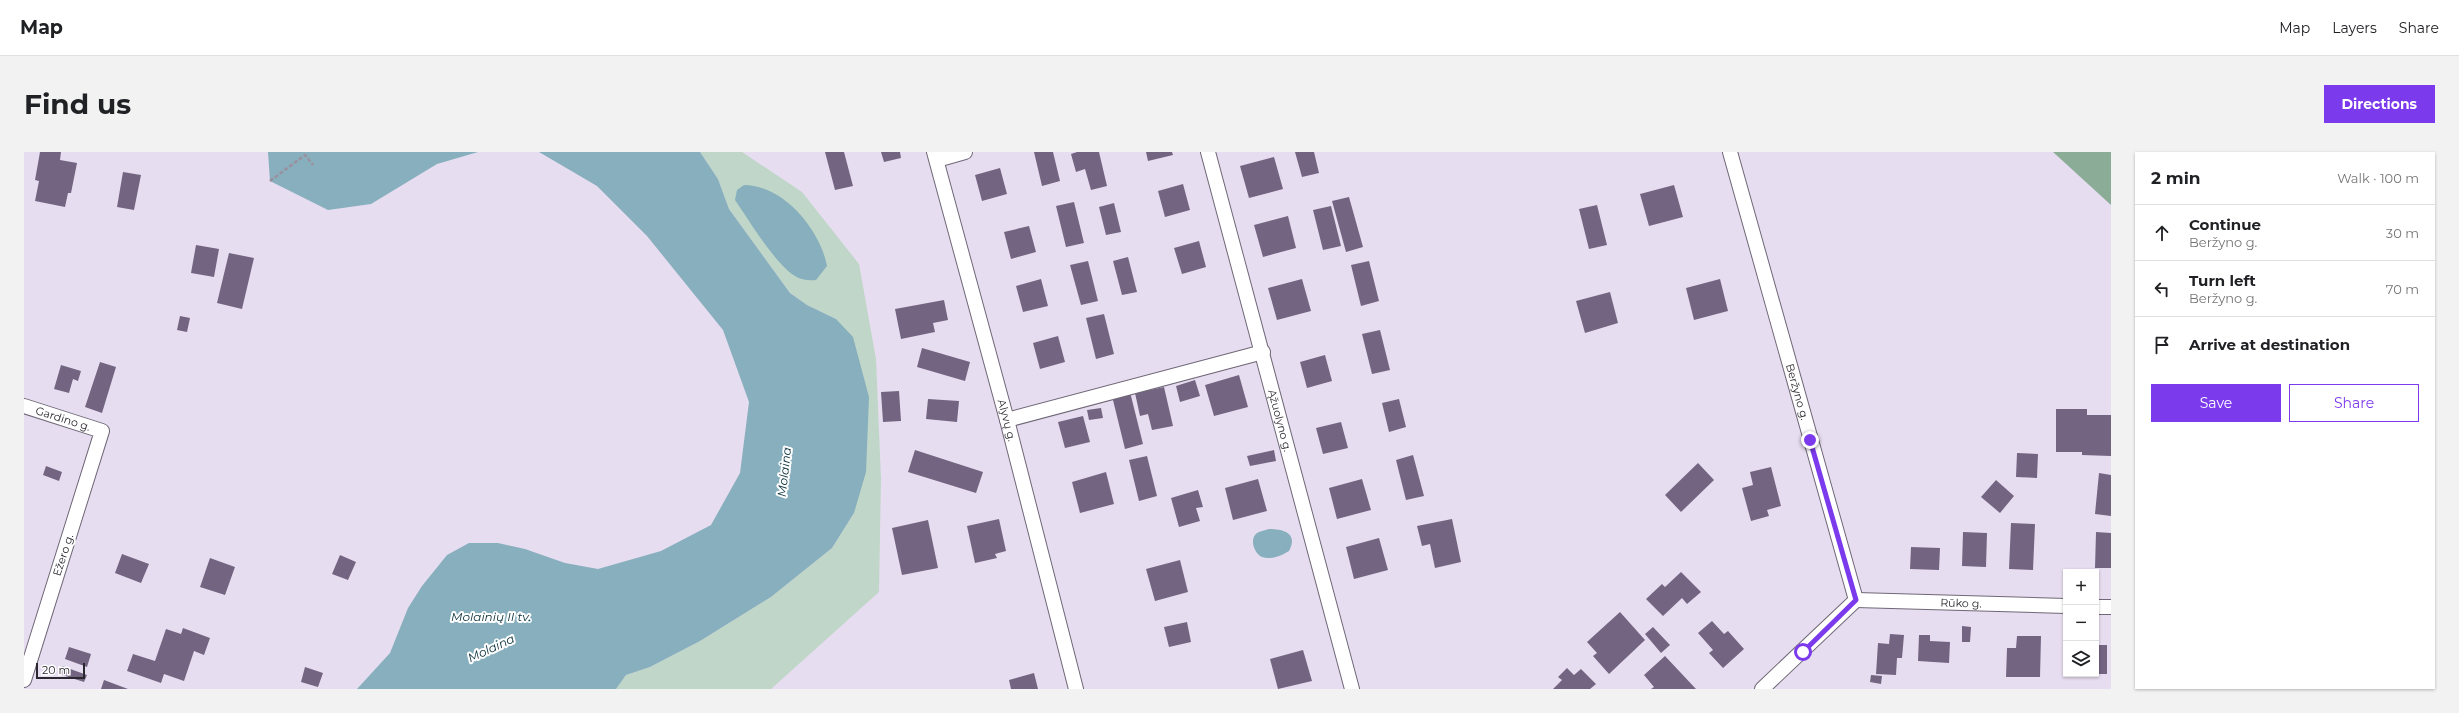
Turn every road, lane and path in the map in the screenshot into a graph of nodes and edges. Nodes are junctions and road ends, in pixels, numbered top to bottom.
1 (965, 152) edge
2 (1208, 152) edge
3 (1730, 152) edge
4 (935, 156) edge
5 (313, 166) dead end
6 (270, 180) dead end
7 (1263, 352) junction
8 (24, 406) edge
9 (1007, 420) junction
10 (102, 431) joint
11 (1856, 600) junction
12 (2063, 606) edge
13 (2099, 607) edge
14 (2111, 608) edge
15 (24, 680) edge
16 (1076, 689) edge
17 (1352, 689) edge
18 (1762, 689) edge

1 - 4 street
2 - 7 street, Ąžuolyno g.
3 - 11 street, Beržyno g.
4 - 9 street, Alyvų g.
5 - 6 path
7 - 9 street
7 - 17 street, Ąžuolyno g.
8 - 10 street, Gardino g.
9 - 16 street, Alyvų g.
10 - 15 street, Ežero g.
11 - 12 street, Rūko g.
11 - 18 street
13 - 14 street

